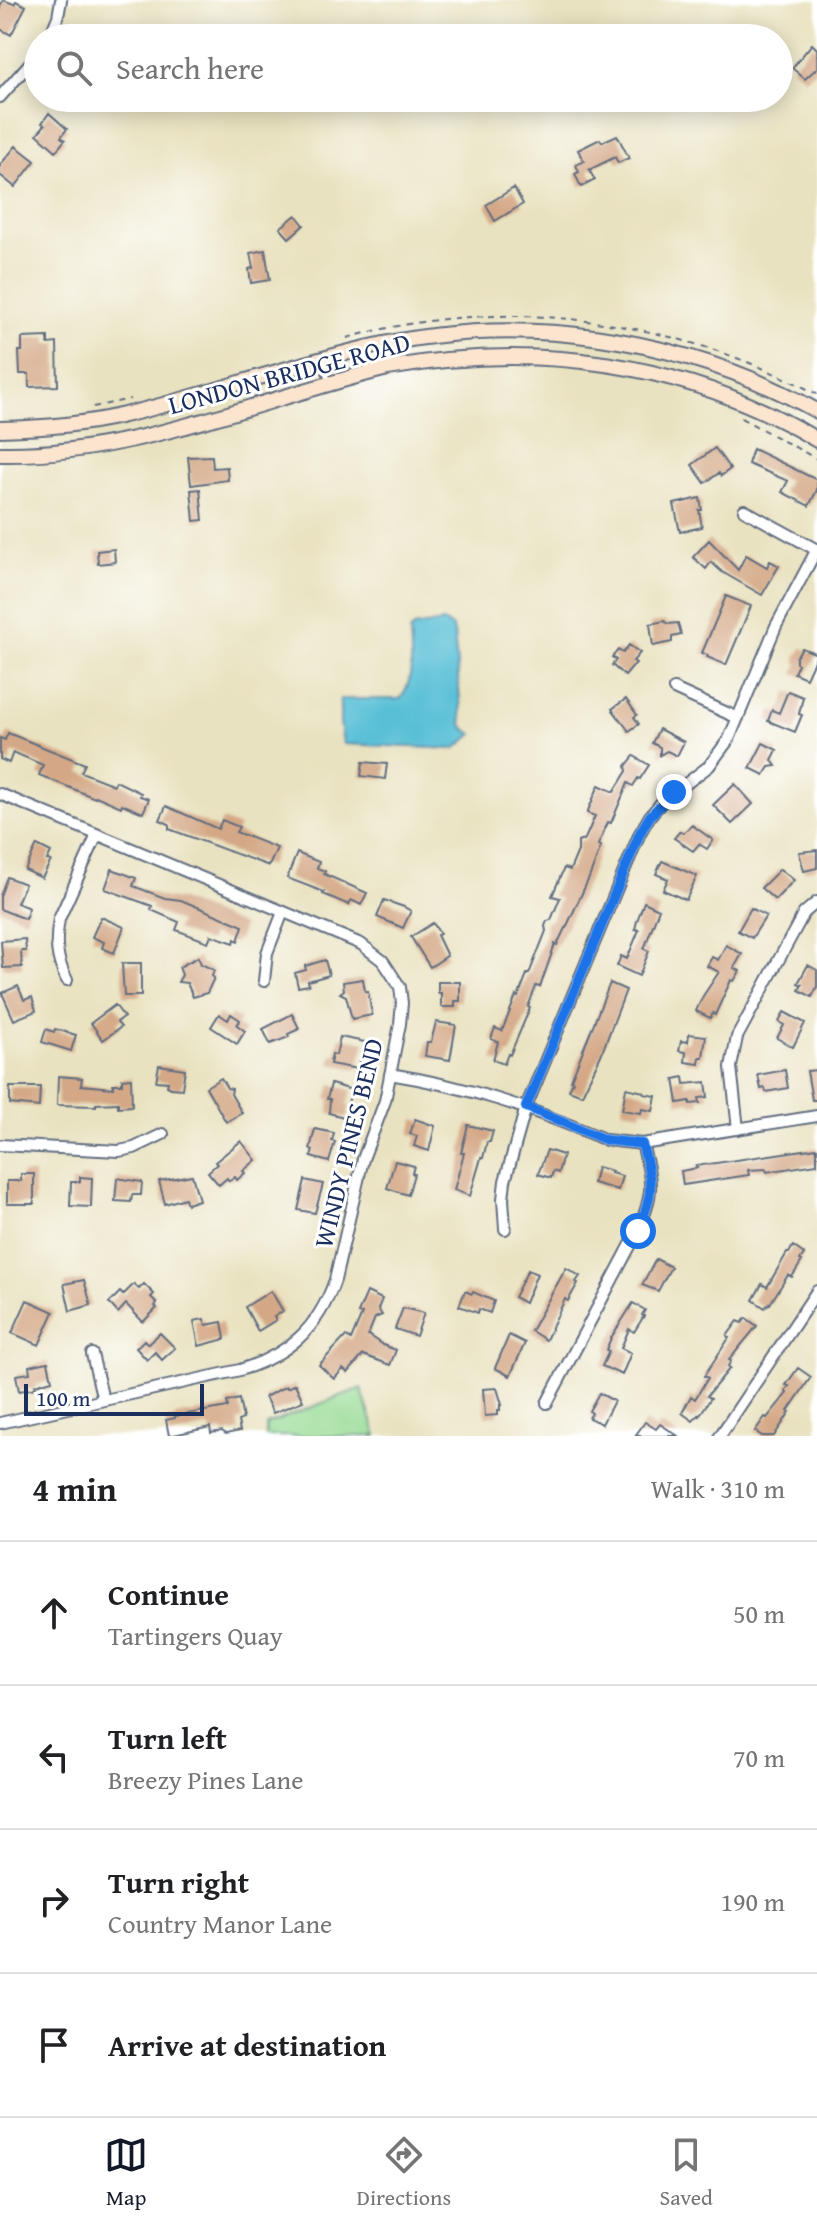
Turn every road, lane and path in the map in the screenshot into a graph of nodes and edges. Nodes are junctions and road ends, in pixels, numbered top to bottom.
1 (61, 0) edge
2 (55, 24) edge
3 (24, 66) edge
4 (4, 84) edge
5 (0, 97) edge
6 (322, 360) junction
7 (329, 383) junction
8 (817, 411) edge
9 (737, 416) dead end
10 (0, 429) edge
11 (817, 440) edge
12 (0, 454) edge
13 (817, 459) edge
14 (744, 510) dead end
15 (817, 549) edge
16 (674, 689) dead end
17 (738, 718) junction
18 (0, 794) edge
19 (97, 835) junction
20 (817, 902) edge
21 (283, 912) junction
22 (67, 980) dead end
23 (264, 981) dead end
24 (390, 1074) junction
25 (526, 1107) junction
26 (817, 1116) edge
27 (738, 1129) junction
28 (163, 1134) dead end
29 (642, 1144) junction
30 (0, 1145) edge
31 (505, 1229) dead end
32 (817, 1291) edge
33 (92, 1354) dead end
34 (103, 1400) junction
35 (547, 1403) dead end
36 (0, 1423) edge
37 (720, 1436) edge

1 - 2 street
3 - 4 street
4 - 5 street
6 - 7 lane
6 - 8 main road, LONDON BRIDGE ROAD
6 - 10 main road, LONDON BRIDGE ROAD
7 - 11 main road, LONDON BRIDGE ROAD
7 - 12 main road, LONDON BRIDGE ROAD
9 - 13 path
14 - 15 street
15 - 17 street
16 - 17 street
17 - 25 street
18 - 19 street, WINDY PINES BEND
19 - 21 street, WINDY PINES BEND
19 - 22 street
20 - 27 street
21 - 23 street
21 - 24 street, WINDY PINES BEND
24 - 25 street
24 - 34 street, WINDY PINES BEND
25 - 29 street
25 - 31 street
26 - 27 street
27 - 29 street
28 - 30 street
29 - 35 street
32 - 37 street
33 - 34 street
34 - 36 street, WINDY PINES BEND

